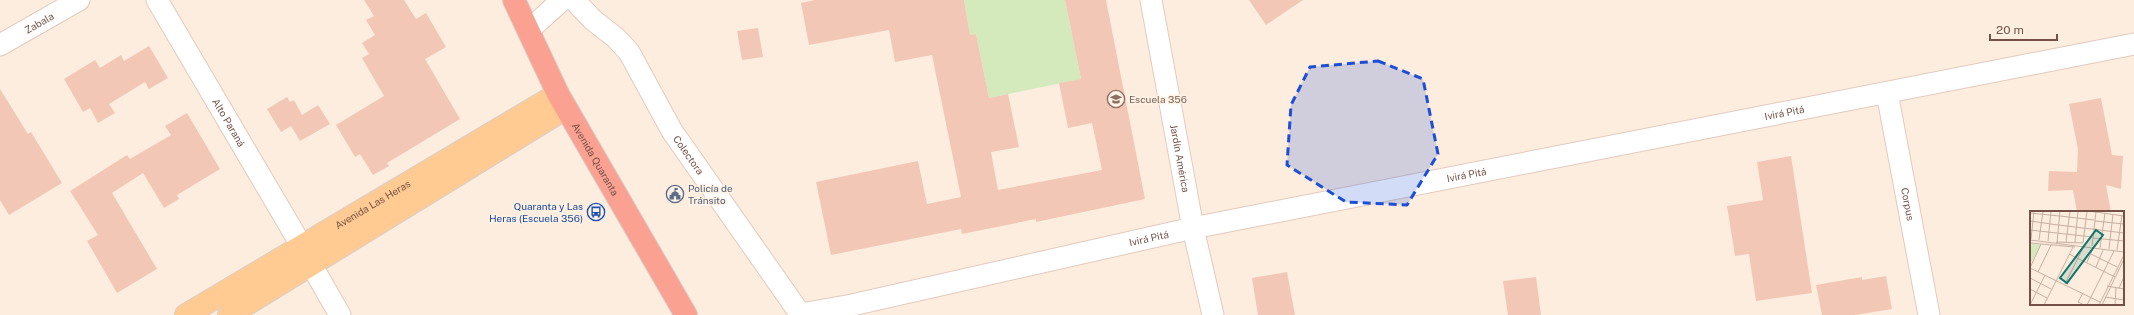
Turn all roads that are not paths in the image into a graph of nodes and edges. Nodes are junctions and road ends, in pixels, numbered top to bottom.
1 (79, 0) edge
2 (157, 0) edge
3 (514, 0) edge
4 (562, 0) edge
5 (574, 0) edge
6 (1151, 0) edge
7 (529, 30) junction
8 (2134, 44) edge
9 (0, 45) edge
10 (1887, 93) junction
11 (562, 101) junction
12 (1193, 228) junction
13 (301, 245) junction
14 (312, 266) junction
15 (186, 315) edge
16 (229, 315) edge
17 (340, 315) edge
18 (686, 315) edge
19 (801, 315) edge
20 (1213, 315) edge
21 (1929, 315) edge

1 - 9 street, Zabala
2 - 13 street, Alto Paraná
3 - 7 highway, Avenida Quaranta
4 - 7 street
5 - 19 street, Colectora
6 - 12 street, Jardín América
7 - 11 highway, Avenida Quaranta
8 - 10 street, Ivirá Pitá
10 - 12 street, Ivirá Pitá
10 - 21 street, Corpus
11 - 13 main road, Avenida Las Heras
11 - 14 main road, Avenida Las Heras
11 - 18 highway, Avenida Quaranta
12 - 19 street, Ivirá Pitá
12 - 20 street, Jardín América
13 - 15 main road, Avenida Las Heras
14 - 16 main road, Avenida Las Heras
14 - 17 street

